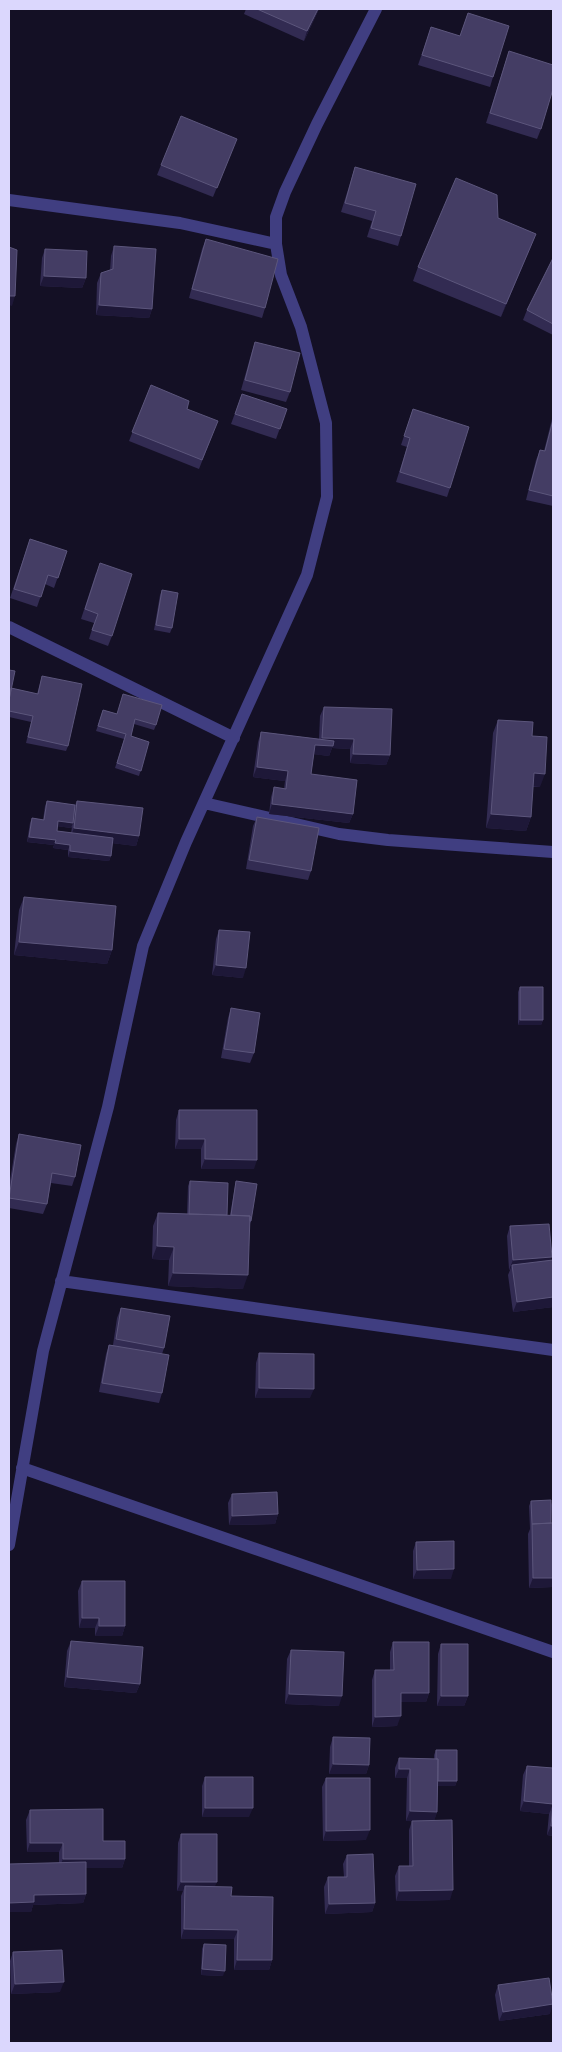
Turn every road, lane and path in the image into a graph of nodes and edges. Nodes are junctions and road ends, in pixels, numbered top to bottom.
1 (376, 9) edge
2 (9, 200) edge
3 (276, 244) junction
4 (9, 627) edge
5 (234, 738) junction
6 (204, 803) junction
7 (553, 852) edge
8 (62, 1281) junction
9 (553, 1350) edge
10 (22, 1468) junction
11 (9, 1545) edge
12 (553, 1652) edge

1 - 3 street
2 - 3 street
3 - 5 street
4 - 5 street
5 - 6 street
6 - 7 street
6 - 8 street
8 - 9 street
8 - 10 street
10 - 11 street
10 - 12 street

